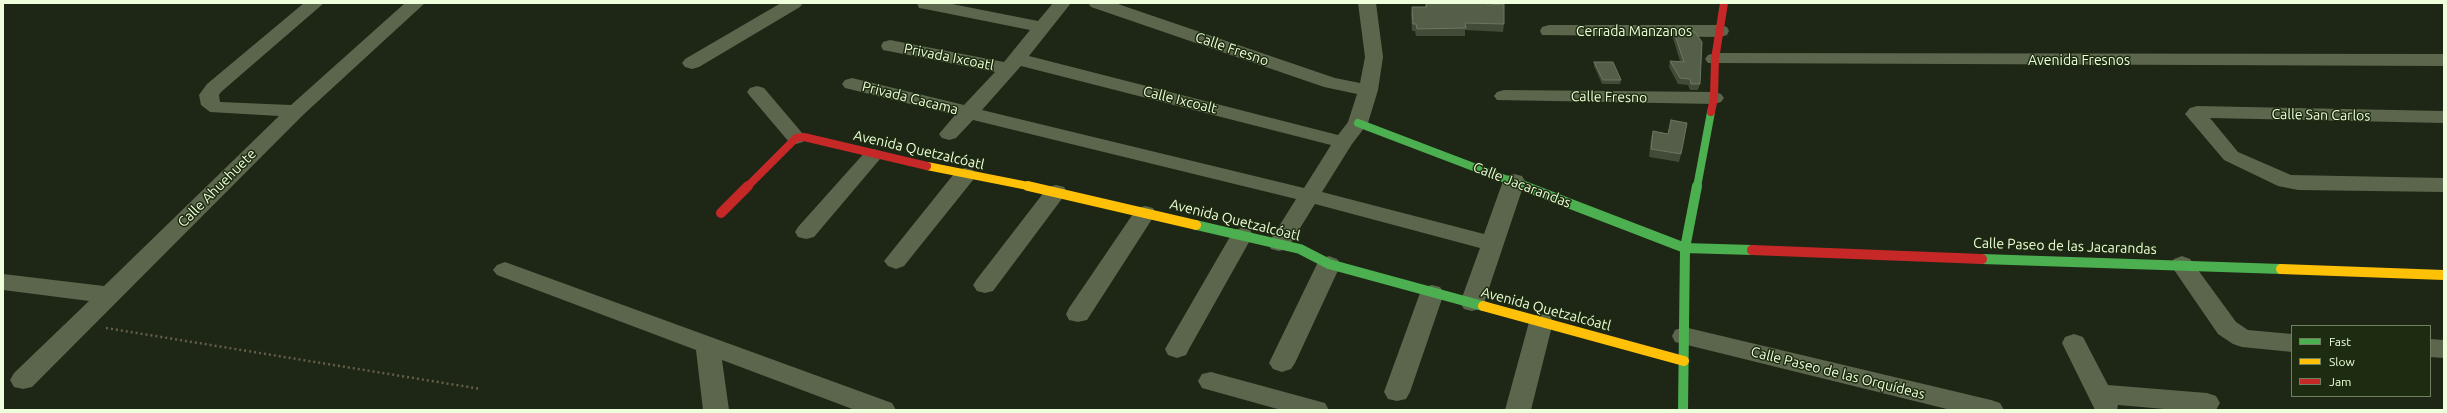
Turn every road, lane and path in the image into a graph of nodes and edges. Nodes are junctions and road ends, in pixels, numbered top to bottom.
1 (315, 3) edge
2 (416, 3) edge
3 (794, 3) edge
4 (1062, 3) edge
5 (1097, 3) edge
6 (1367, 3) edge
7 (1724, 3) edge
8 (925, 4) dead end
9 (1042, 27) junction
10 (1549, 31) dead end
11 (1720, 31) junction
12 (890, 46) dead end
13 (1715, 59) junction
14 (2444, 60) edge
15 (692, 63) dead end
16 (1012, 64) junction
17 (852, 84) dead end
18 (1368, 90) junction
19 (757, 92) dead end
20 (1504, 96) dead end
21 (1714, 98) junction
22 (296, 111) junction
23 (968, 112) junction
24 (2444, 117) edge
25 (1358, 123) junction
26 (949, 134) dead end
27 (796, 138) junction
28 (1343, 142) junction
29 (873, 155) junction
30 (965, 175) junction
31 (1514, 181) junction
32 (2444, 185) edge
33 (1056, 192) junction
34 (1310, 196) junction
35 (721, 213) dead end
36 (1145, 213) junction
37 (806, 232) dead end
38 (1242, 235) junction
39 (1279, 244) junction
40 (1493, 244) junction
41 (1685, 248) junction
42 (896, 261) dead end
43 (1329, 264) junction
44 (2182, 264) junction
45 (505, 270) dead end
46 (2444, 275) edge
47 (3, 282) edge
48 (985, 285) dead end
49 (1432, 293) junction
50 (109, 294) junction
51 (1472, 303) junction
52 (1078, 314) dead end
53 (1540, 322) junction
54 (80, 324) junction
55 (1684, 336) junction
56 (2074, 343) dead end
57 (2291, 343) edge
58 (708, 345) junction
59 (2431, 348) edge
60 (1178, 349) dead end
61 (2444, 349) edge
62 (1684, 361) junction
63 (1282, 363) dead end
64 (23, 380) dead end
65 (1211, 381) dead end
66 (481, 389) dead end
67 (1397, 392) dead end
68 (2103, 402) edge
69 (2207, 403) dead end
70 (716, 410) edge
71 (883, 410) edge
72 (1316, 410) edge
73 (1518, 410) edge
74 (1683, 410) edge
75 (1991, 410) edge

1 - 22 street
2 - 22 street, Calle Ahuehuete
3 - 15 street
4 - 9 street
5 - 18 street, Calle Fresno
6 - 18 street
7 - 11 street
8 - 9 street
9 - 16 street
10 - 11 street, Cerrada Manzanos
11 - 13 street
12 - 16 street, Privada Ixcoatl
13 - 14 street, Avenida Fresnos
13 - 21 street
16 - 23 street
16 - 28 street, Calle Ixcoalt
17 - 23 street, Privada Cacama
18 - 25 street
19 - 27 street
20 - 21 street, Calle Fresno
21 - 41 street
22 - 50 street, Calle Ahuehuete
23 - 26 street
23 - 34 street, Privada Cacama
24 - 32 street, Calle San Carlos
25 - 28 street
25 - 31 street, Calle Jacarandas
27 - 29 street, Avenida Quetzalcóatl
27 - 35 street
28 - 34 street
29 - 30 street, Avenida Quetzalcóatl
29 - 37 street
30 - 33 street, Avenida Quetzalcóatl
30 - 42 street
31 - 40 street
31 - 41 street, Calle Jacarandas
33 - 36 street, Avenida Quetzalcóatl
33 - 48 street
34 - 39 street
34 - 40 street, Privada Cacama
36 - 38 street, Avenida Quetzalcóatl
36 - 52 street
38 - 39 street, Avenida Quetzalcóatl
38 - 60 street
39 - 43 street, Avenida Quetzalcóatl
40 - 51 street
41 - 44 street, Calle Paseo de las Jacarandas
41 - 55 street
43 - 49 street, Avenida Quetzalcóatl
43 - 63 street
44 - 46 street, Calle Paseo de las Jacarandas
44 - 57 street
45 - 58 street
47 - 50 street
49 - 51 street, Avenida Quetzalcóatl
49 - 67 street
50 - 54 street, Calle Ahuehuete
51 - 53 street, Avenida Quetzalcóatl
53 - 62 street, Avenida Quetzalcóatl
53 - 73 street
54 - 64 street, Calle Ahuehuete
54 - 66 path
55 - 62 street
55 - 75 street, Calle Paseo de las Orquídeas
56 - 68 street
58 - 70 street
58 - 71 street
59 - 61 street
62 - 74 street
65 - 72 street
68 - 69 street

